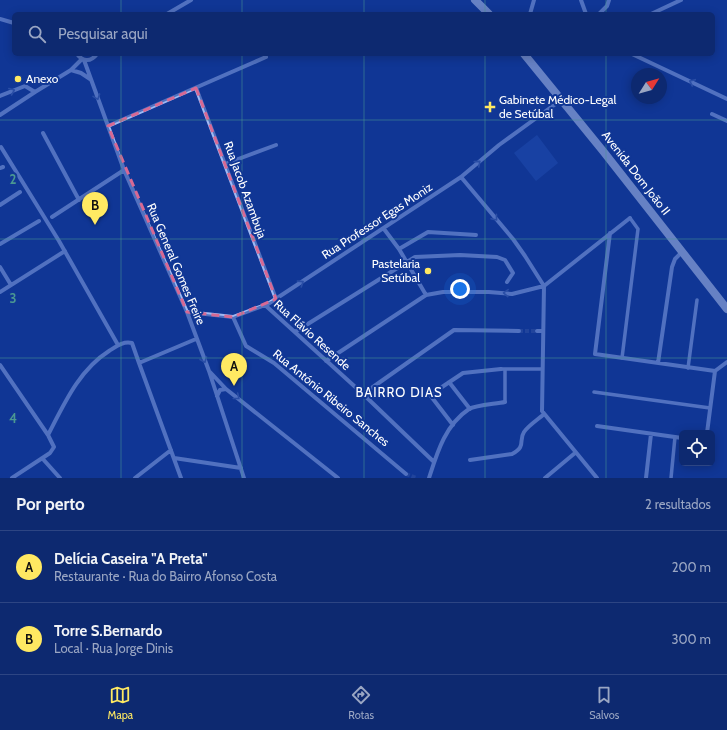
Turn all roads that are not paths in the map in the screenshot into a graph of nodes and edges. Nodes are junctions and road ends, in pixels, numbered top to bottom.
1 (191, 0) edge
2 (475, 0) edge
3 (534, 0) edge
4 (581, 0) edge
5 (609, 0) edge
6 (681, 0) edge
7 (171, 12) edge
8 (487, 12) edge
9 (531, 12) edge
10 (585, 12) edge
11 (601, 12) edge
12 (655, 12) edge
13 (0, 20) edge
14 (12, 23) edge
15 (79, 56) edge
16 (95, 56) edge
17 (526, 56) edge
18 (636, 56) edge
19 (266, 57) dead end
20 (83, 60) junction
21 (71, 70) junction
22 (90, 78) junction
23 (196, 88) junction
24 (35, 92) junction
25 (0, 96) edge
26 (727, 99) edge
27 (561, 100) junction
28 (712, 114) dead end
29 (0, 115) edge
30 (727, 121) edge
31 (108, 126) junction
32 (43, 133) dead end
33 (276, 144) dead end
34 (1, 147) edge
35 (224, 164) junction
36 (124, 170) junction
37 (461, 177) junction
38 (20, 192) dead end
39 (79, 200) junction
40 (0, 205) edge
41 (52, 217) dead end
42 (630, 218) joint
43 (39, 221) dead end
44 (384, 229) junction
45 (610, 233) junction
46 (476, 235) dead end
47 (0, 244) edge
48 (399, 248) junction
49 (65, 251) junction
50 (682, 252) junction
51 (406, 263) junction
52 (0, 267) edge
53 (507, 282) dead end
54 (11, 285) junction
55 (544, 286) junction
56 (0, 292) edge
57 (426, 295) junction
58 (276, 299) junction
59 (697, 300) dead end
60 (267, 304) junction
61 (727, 309) edge
62 (187, 312) junction
63 (233, 317) junction
64 (519, 331) tunnel mouth
65 (537, 331) tunnel mouth
66 (543, 331) junction
67 (295, 332) junction
68 (196, 340) junction
69 (118, 345) junction
70 (622, 358) junction
71 (326, 361) junction
72 (727, 362) edge
73 (139, 363) junction
74 (658, 363) junction
75 (0, 365) edge
76 (688, 368) junction
77 (503, 369) junction
78 (542, 369) junction
79 (209, 371) junction
80 (715, 372) junction
81 (449, 382) junction
82 (226, 389) junction
83 (594, 392) dead end
84 (363, 394) junction
85 (217, 396) junction
86 (505, 402) joint
87 (710, 408) junction
88 (470, 409) junction
89 (544, 415) junction
90 (452, 425) junction
91 (597, 426) dead end
92 (707, 430) edge
93 (651, 434) junction
94 (48, 435) junction
95 (675, 437) junction
96 (679, 438) edge
97 (171, 450) junction
98 (576, 453) junction
99 (42, 458) junction
100 (174, 458) junction
101 (470, 460) dead end
102 (434, 462) junction
103 (241, 468) junction
104 (406, 474) dead end
105 (12, 478) edge
106 (60, 478) edge
107 (135, 478) edge
108 (182, 478) edge
109 (244, 478) edge
110 (338, 478) edge
111 (429, 478) edge
112 (545, 478) edge
113 (597, 478) edge
114 (646, 478) edge
115 (671, 478) edge

1 - 7 street
2 - 8 main road
3 - 9 street
4 - 10 street
5 - 11 street
6 - 12 street
13 - 14 street
15 - 20 street
16 - 20 street
17 - 27 main road, Avenida Dom João II
26 -> 18 street
19 - 23 street
20 - 21 street
20 - 22 street, Rua General Gomes Freire
21 - 22 street
21 - 24 street
22 -> 31 street, Rua General Gomes Freire
23 - 31 street
23 - 35 street, Rua Jacob Azambuja
25 -> 24 street
24 - 29 street
37 -> 27 street, Rua Professor Egas Moniz
27 - 50 main road, Avenida Dom João II
28 - 30 street
31 - 36 street, Rua General Gomes Freire
32 - 39 street
33 - 35 street
34 - 49 street
35 - 58 street, Rua Jacob Azambuja
36 - 39 street
36 - 62 street, Rua General Gomes Freire
37 - 44 street, Rua Professor Egas Moniz
37 -> 55 street
38 - 40 street
39 - 41 street
42 - 45 street
42 - 70 street
43 - 47 street
44 - 48 street
58 -> 44 street, Rua Professor Egas Moniz
45 - 55 street
45 - 70 street
46 - 48 street
48 - 51 street
49 - 54 street
49 - 69 street
50 - 61 main road, Avenida Dom João II
50 - 74 street
51 - 53 street
51 - 57 street
51 - 67 street
52 - 54 street
54 - 56 street
55 -> 57 street
55 - 66 street
57 - 71 street
58 - 60 street, Rua Professor Egas Moniz
59 - 76 street
60 - 63 street, Rua Professor Egas Moniz
60 - 67 street, Rua Flávio Resende
62 - 63 street, Rua Professor Egas Moniz
62 - 68 street, Rua General Gomes Freire
63 - 104 street, Rua António Ribeiro Sanches
64 - 84 street
65 - 66 street
66 - 78 street
67 - 71 street, Rua Flávio Resende
68 - 73 street
68 -> 79 street, Rua General Gomes Freire
69 - 73 street
69 - 94 street
70 - 74 street
71 - 84 street, Rua Flávio Resende
72 - 80 street
73 - 97 street
74 - 76 street
75 - 94 street
76 - 80 street
77 - 78 street
77 - 81 street
77 - 86 street
78 - 89 street
79 - 82 street
79 - 85 street, Rua General Gomes Freire
80 - 87 street
81 - 88 street
81 - 90 street
82 - 85 street
82 -> 110 street
83 - 87 street
84 - 102 street, Rua Flávio Resende
85 - 103 street, Rua General Gomes Freire
86 - 88 street
87 - 92 street
88 - 90 street
89 - 98 street
89 - 101 street
90 - 102 street
91 - 93 street
93 - 95 street
93 - 114 street
94 - 99 street
95 - 96 street
95 - 115 street
97 - 100 street
97 - 107 street
98 - 112 street
98 - 113 street
99 - 105 street
99 - 106 street
100 - 103 street
100 - 108 street
102 - 111 street
103 - 109 street, Rua General Gomes Freire

